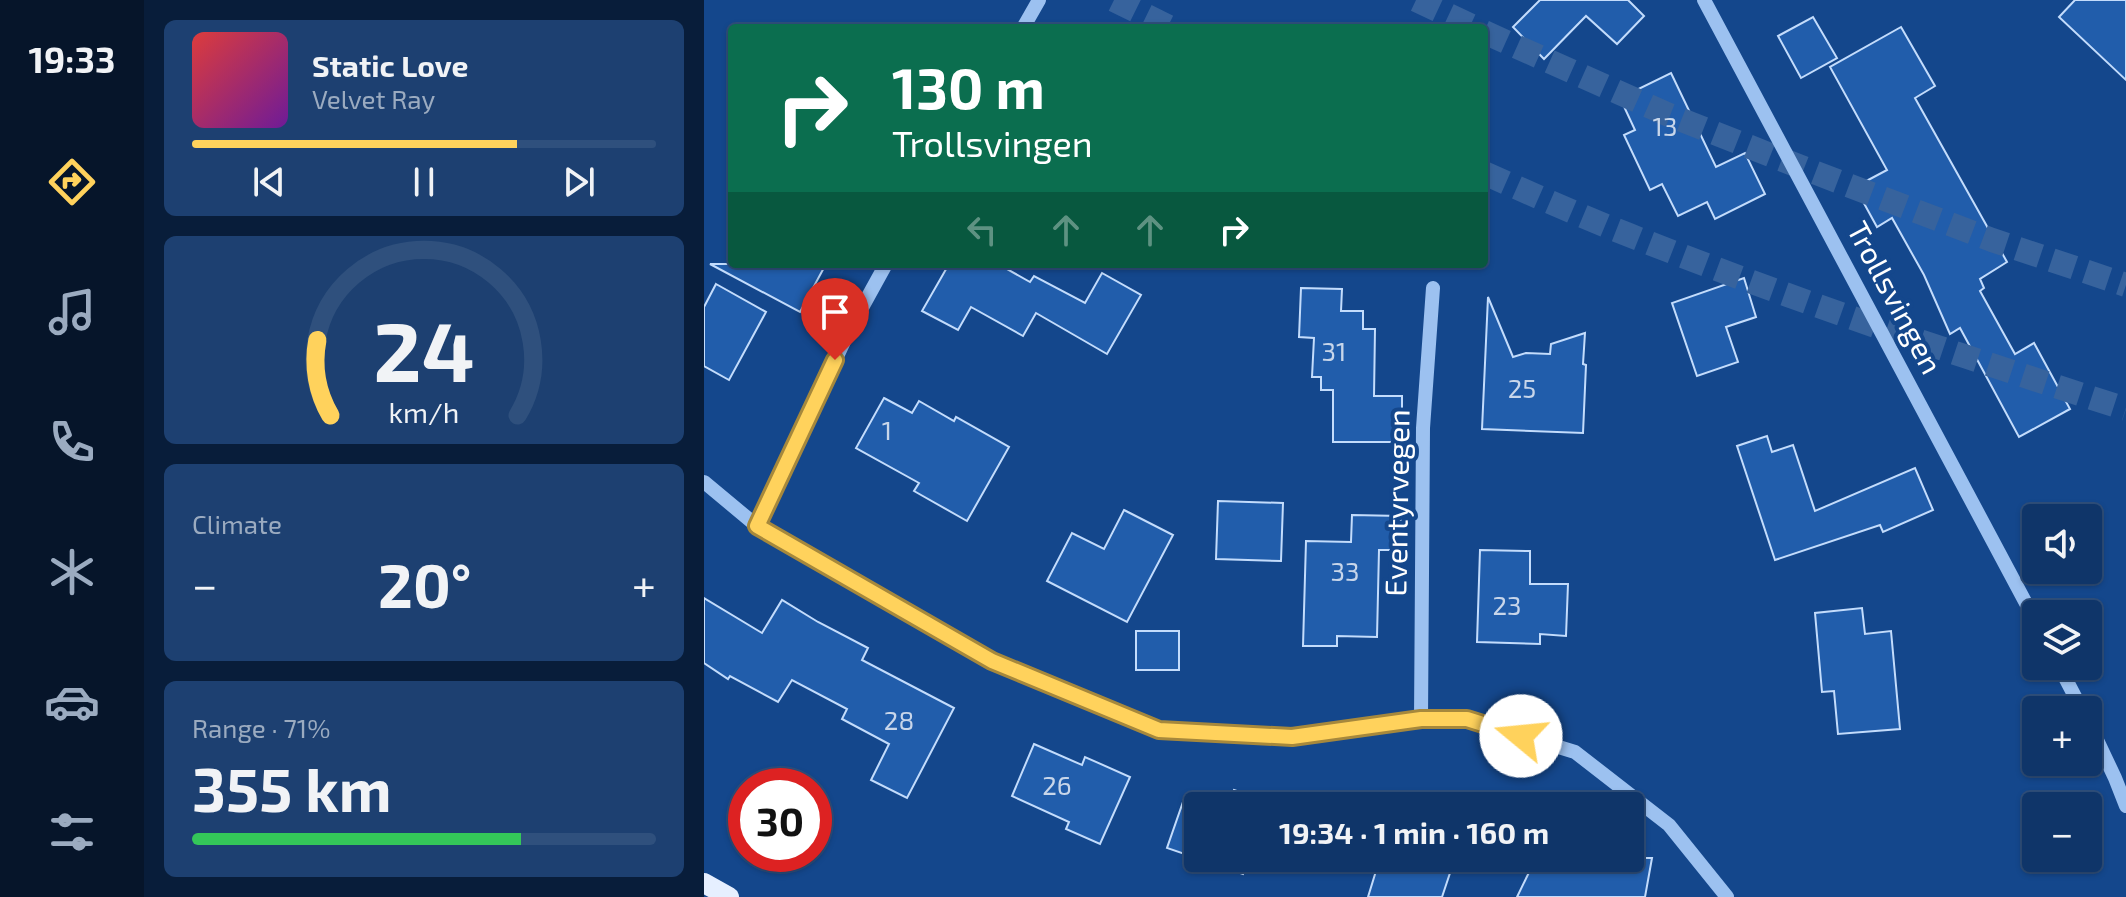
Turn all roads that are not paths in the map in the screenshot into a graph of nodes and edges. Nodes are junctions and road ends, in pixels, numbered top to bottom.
1 (1039, 0) edge
2 (1704, 0) edge
3 (1025, 24) edge
4 (884, 268) edge
5 (1433, 288) dead end
6 (704, 482) edge
7 (757, 526) junction
8 (2024, 600) edge
9 (1421, 719) junction
10 (2102, 751) edge
11 (2126, 806) edge
12 (704, 883) edge
13 (729, 897) edge
14 (1727, 897) edge

1 - 3 street
2 - 8 street, Trollsvingen
4 - 7 street
5 - 9 street, Eventyrvegen
6 - 7 street
7 - 9 street
9 - 14 street
10 - 11 street
12 - 13 main road

